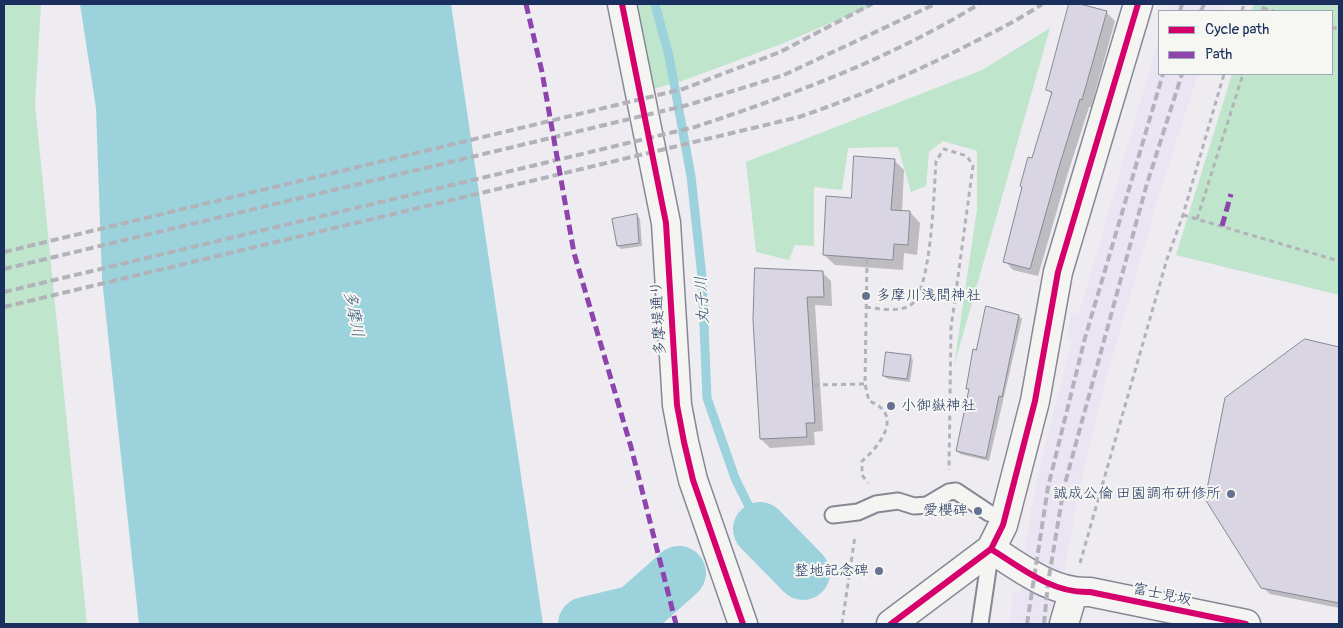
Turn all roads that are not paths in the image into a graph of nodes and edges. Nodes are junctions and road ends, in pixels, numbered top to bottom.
1 (622, 4) edge
2 (1138, 4) edge
3 (833, 515) dead end
4 (1004, 519) junction
5 (991, 549) junction
6 (1073, 593) junction
7 (743, 624) edge
8 (891, 624) edge
9 (980, 624) edge
10 (1064, 624) edge
11 (1246, 624) edge

1 - 7 street, 多摩堤通り
2 - 4 street
3 - 4 lane
4 - 5 street
5 - 6 street
5 - 8 street
5 - 9 lane
6 - 10 street
6 - 11 street, 富士見坂

